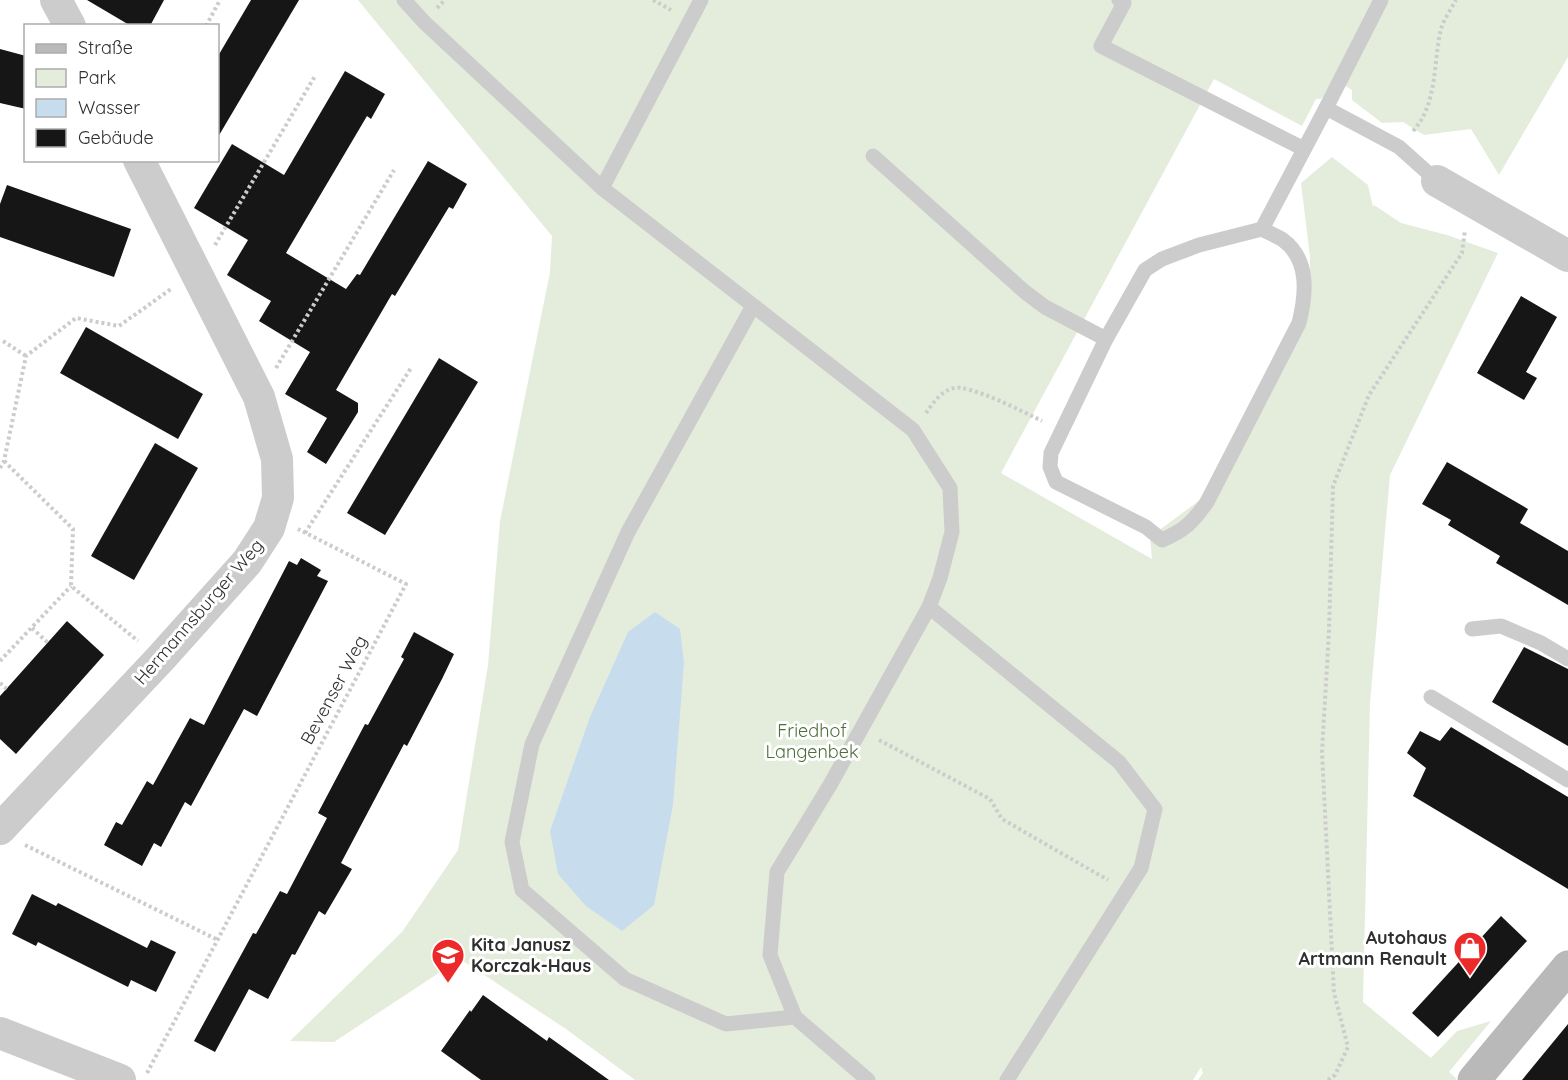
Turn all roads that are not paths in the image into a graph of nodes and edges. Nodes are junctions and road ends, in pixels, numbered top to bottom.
1 (56, 0) edge
2 (404, 0) edge
3 (701, 0) edge
4 (1119, 0) edge
5 (1381, 0) edge
6 (69, 24) edge
7 (1326, 108) junction
8 (1304, 149) junction
9 (873, 156) dead end
10 (140, 162) edge
11 (1437, 181) joint
12 (602, 188) junction
13 (1262, 229) junction
14 (1568, 256) edge
15 (753, 306) junction
16 (1106, 339) junction
17 (929, 607) junction
18 (1472, 628) dead end
19 (1568, 658) edge
20 (1431, 697) dead end
21 (1568, 780) edge
22 (10, 836) edge
23 (1568, 967) edge
24 (795, 1017) junction
25 (0, 1033) edge
26 (120, 1080) edge
27 (868, 1080) edge
28 (1007, 1080) edge
29 (1474, 1080) edge

1 - 6 street
2 - 12 lane
3 - 12 lane
4 - 8 lane
5 - 7 lane
7 - 8 lane
7 - 11 lane
8 - 13 lane
9 - 16 lane
10 - 22 street, Hermannsburger Weg
11 - 14 street
12 - 15 lane
13 - 16 lane
13 - 16 lane
15 - 17 lane
15 - 24 lane
17 - 24 lane
17 - 28 lane
18 - 19 lane
20 - 21 lane
23 - 29 main road
24 - 27 lane
25 - 26 street

